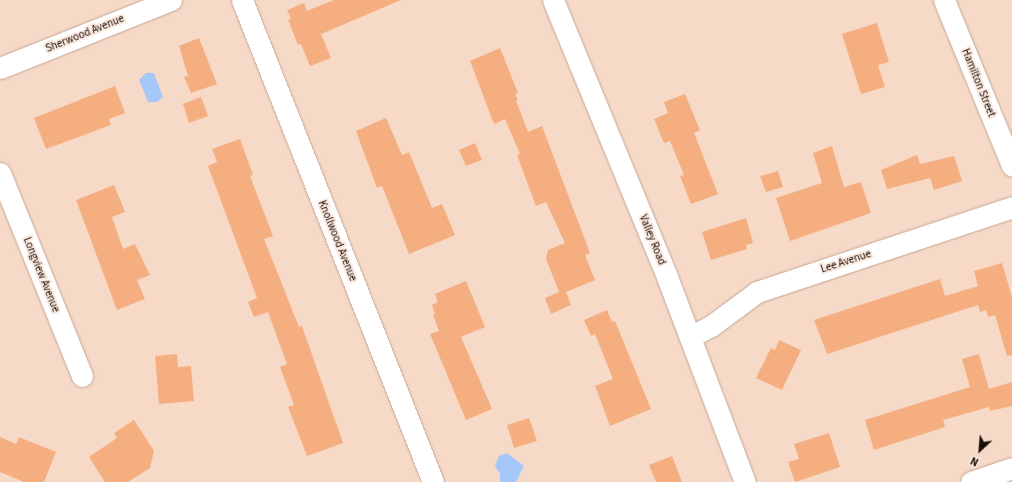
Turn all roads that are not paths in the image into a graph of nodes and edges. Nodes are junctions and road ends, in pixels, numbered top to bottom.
1 (171, 0) edge
2 (242, 0) edge
3 (553, 0) edge
4 (944, 0) edge
5 (0, 68) edge
6 (1012, 166) edge
7 (0, 173) edge
8 (1012, 207) edge
9 (690, 337) junction
10 (82, 376) dead end
11 (1012, 468) edge
12 (433, 482) edge
13 (745, 482) edge
14 (971, 482) edge

1 - 5 street, Sherwood Avenue
2 - 12 street, Knollwood Avenue
3 - 9 street, Valley Road
4 - 6 street, Hamilton Street
7 - 10 street, Longview Avenue
8 - 9 street, Lee Avenue
9 - 13 street, Valley Road
11 - 14 street

